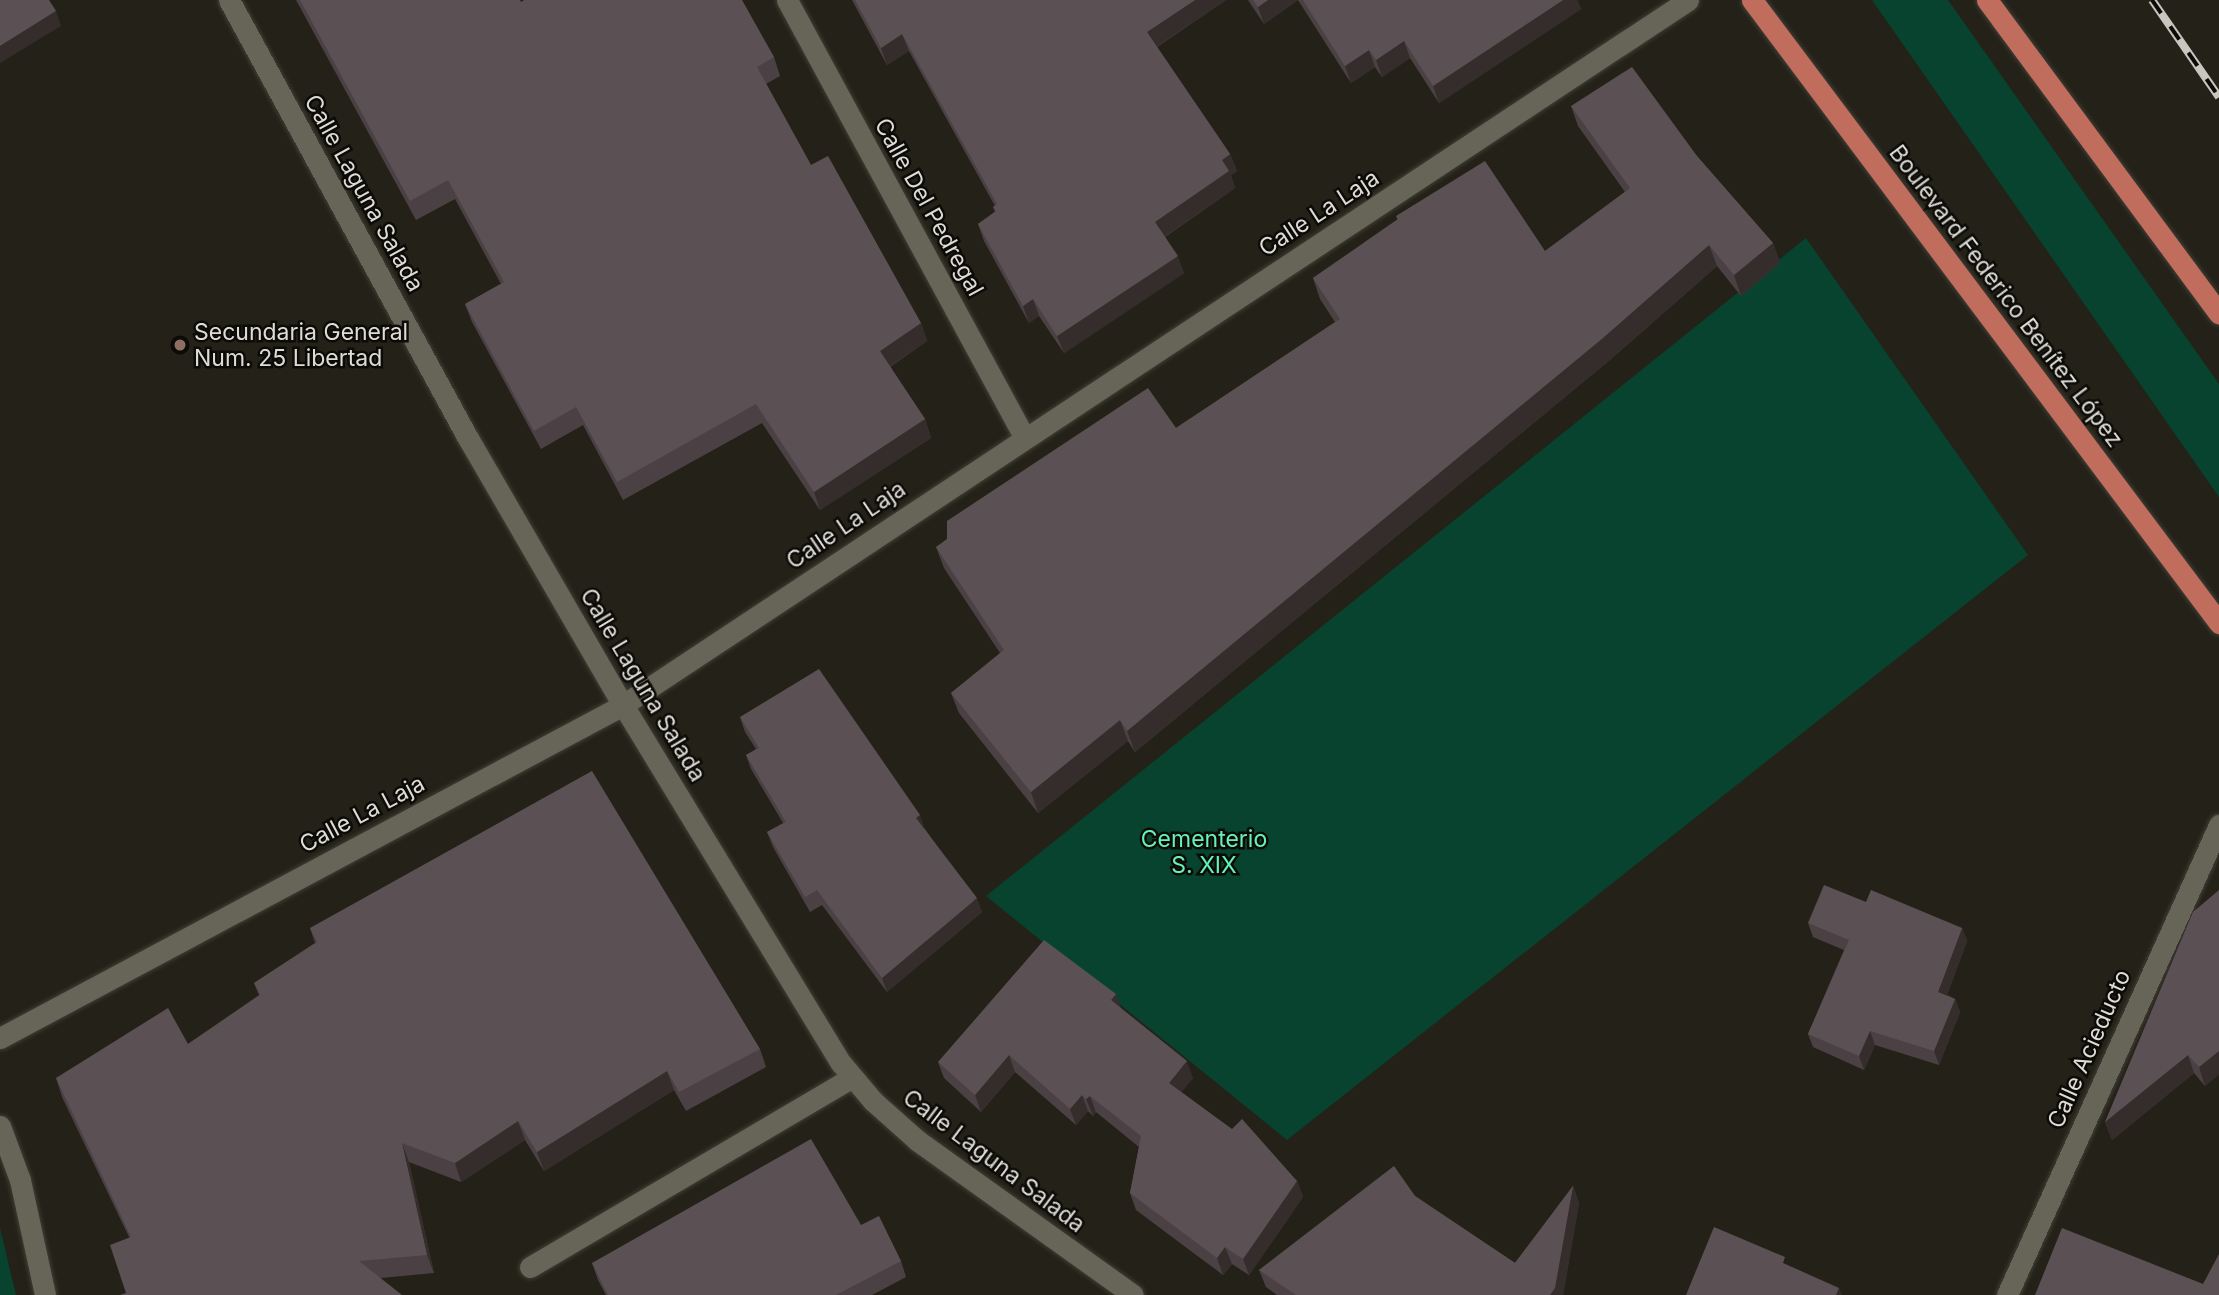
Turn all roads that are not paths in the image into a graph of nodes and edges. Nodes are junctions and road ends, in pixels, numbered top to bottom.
1 (229, 0) edge
2 (787, 0) edge
3 (1688, 0) edge
4 (1752, 0) edge
5 (1987, 0) edge
6 (2219, 313) edge
7 (1026, 438) junction
8 (2219, 623) edge
9 (623, 705) junction
10 (2219, 825) edge
11 (0, 1038) edge
12 (852, 1077) junction
13 (0, 1126) edge
14 (530, 1267) dead end
15 (45, 1295) edge
16 (1133, 1295) edge
17 (2007, 1295) edge

1 - 9 street, Calle Laguna Salada
2 - 7 street, Calle Del Pedregal
3 - 7 street, Calle La Laja
4 - 8 main road, Boulevard Federico Benítez López
5 - 6 main road
7 - 9 street, Calle La Laja
9 - 11 street, Calle La Laja
9 - 12 street, Calle Laguna Salada
10 - 17 street, Calle Acieducto
12 - 14 street
12 - 16 street, Calle Laguna Salada
13 - 15 street

